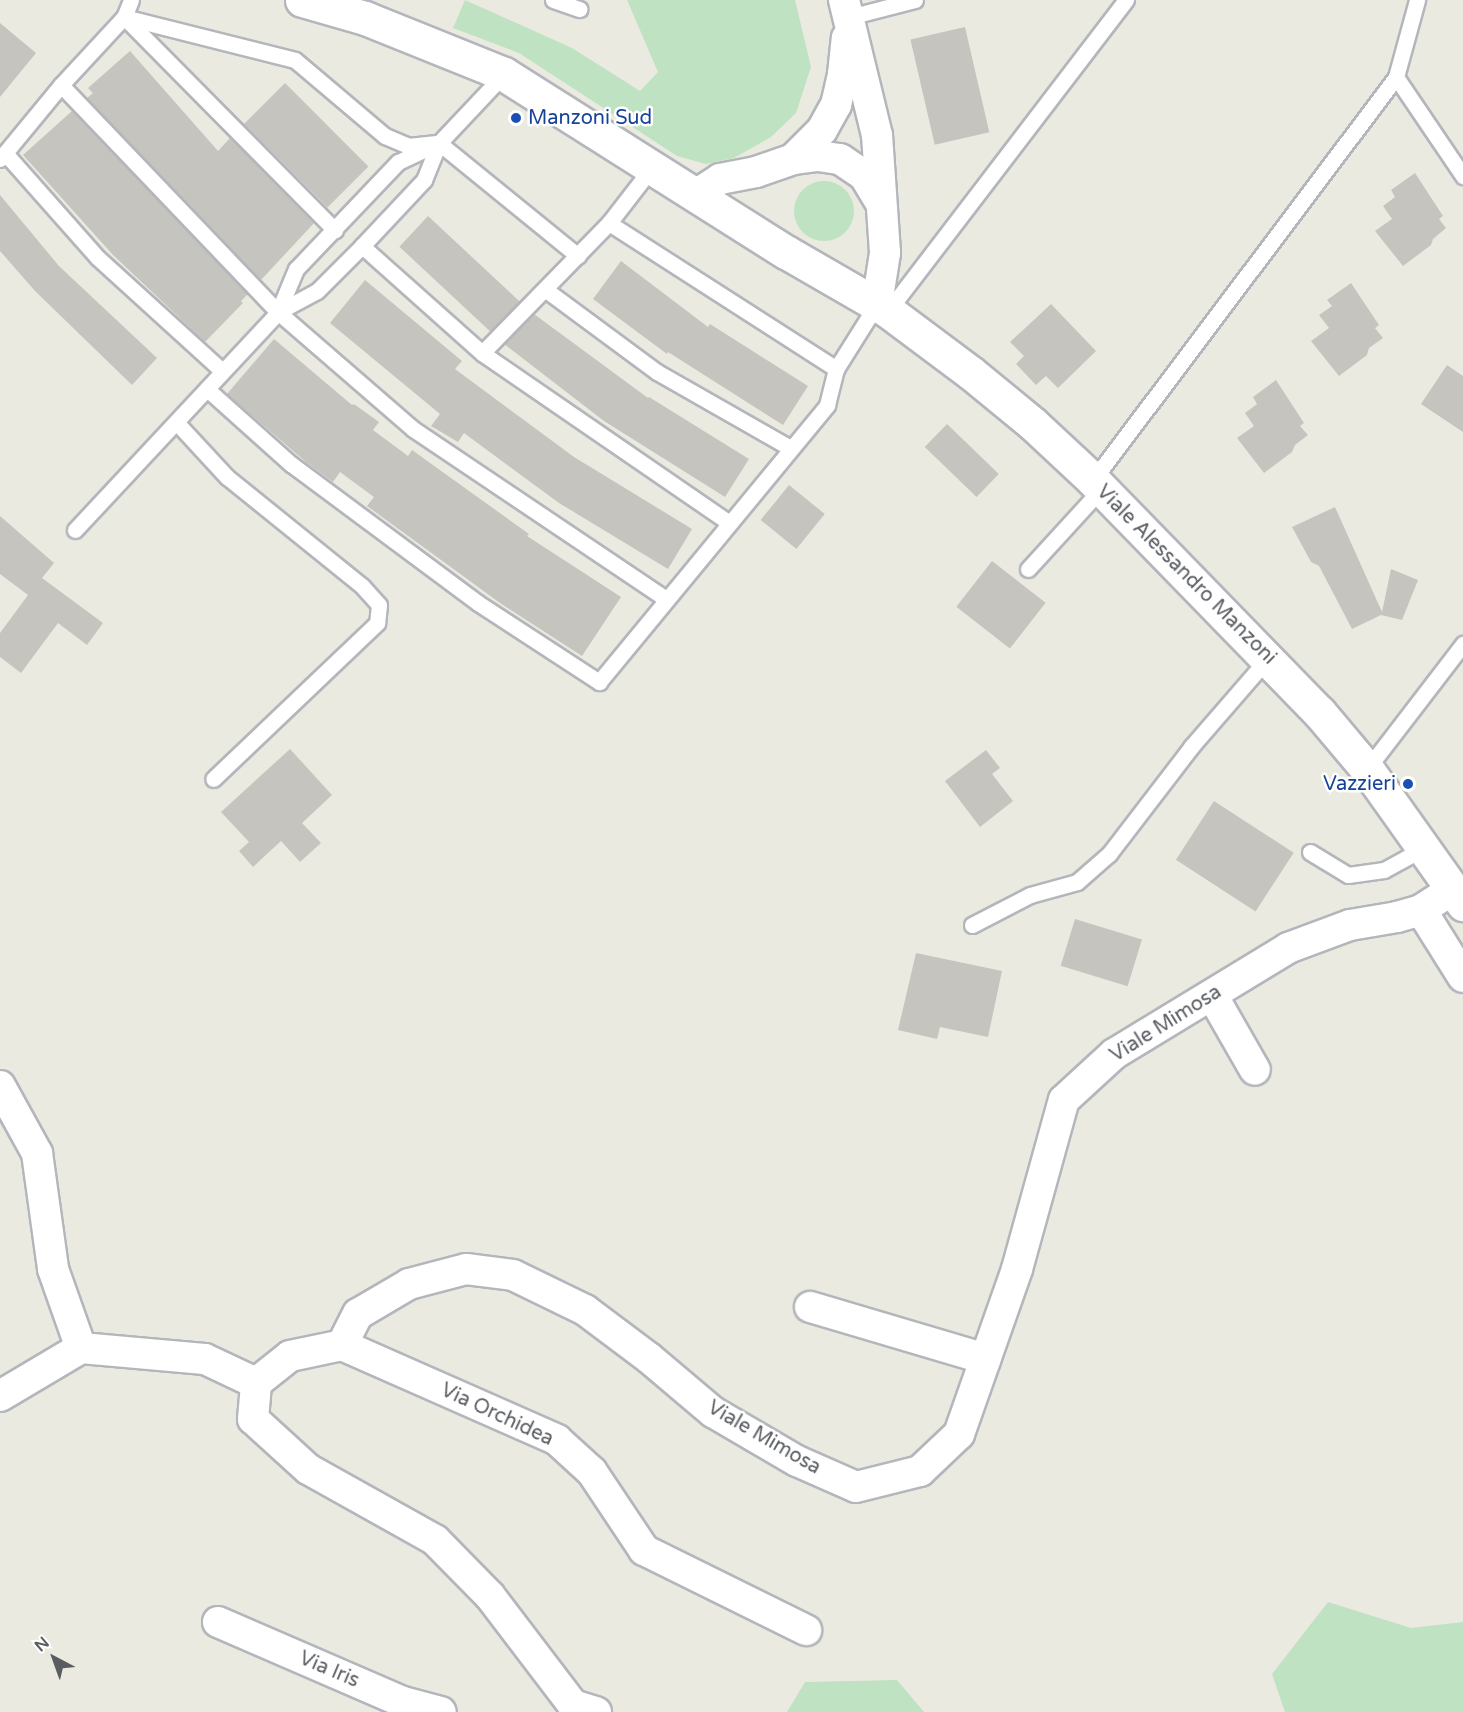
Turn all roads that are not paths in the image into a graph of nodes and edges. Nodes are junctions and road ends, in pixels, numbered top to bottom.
1 (131, 0) edge
2 (302, 0) edge
3 (553, 0) edge
4 (915, 0) edge
5 (1126, 0) edge
6 (1418, 0) edge
7 (846, 8) edge
8 (579, 9) dead end
9 (124, 17) junction
10 (504, 74) junction
11 (1396, 77) junction
12 (61, 85) junction
13 (439, 143) junction
14 (3, 156) edge
15 (793, 159) junction
16 (653, 166) junction
17 (1463, 176) edge
18 (697, 194) junction
19 (880, 203) junction
20 (609, 223) junction
21 (335, 230) junction
22 (362, 246) junction
23 (578, 256) junction
24 (546, 290) junction
25 (883, 308) junction
26 (278, 312) junction
27 (482, 353) junction
28 (836, 369) junction
29 (222, 371) junction
30 (207, 389) junction
31 (177, 423) junction
32 (790, 448) junction
33 (1097, 485) junction
34 (729, 524) junction
35 (75, 530) dead end
36 (1028, 569) dead end
37 (666, 599) junction
38 (1463, 644) edge
39 (1268, 658) junction
40 (1367, 769) junction
41 (213, 779) dead end
42 (1424, 848) junction
43 (1310, 852) dead end
44 (1460, 892) edge
45 (1420, 910) junction
46 (972, 925) dead end
47 (1463, 977) edge
48 (1212, 995) junction
49 (1255, 1070) dead end
50 (0, 1086) edge
51 (810, 1307) dead end
52 (342, 1345) junction
53 (81, 1348) junction
54 (985, 1359) junction
55 (256, 1383) junction
56 (0, 1396) edge
57 (218, 1622) dead end
58 (806, 1630) dead end
59 (580, 1710) edge
60 (441, 1712) edge

1 - 9 lane
2 - 10 street, Viale Alessandro Manzoni
3 - 8 lane
4 - 7 lane
5 - 25 lane
6 - 11 lane
7 - 15 street
7 - 19 street
9 - 12 lane
9 - 13 lane
9 - 21 lane
10 - 13 lane
10 - 16 street, Viale Alessandro Manzoni
11 - 17 lane
11 - 33 lane
12 - 14 lane
12 - 26 lane
13 - 21 lane
13 - 22 lane
13 - 23 lane
14 - 29 lane
15 - 18 street
15 - 19 street
16 - 18 street, Viale Alessandro Manzoni
16 - 20 lane
18 - 25 street, Viale Alessandro Manzoni
19 - 25 street
20 - 23 lane
20 - 28 lane
21 - 26 lane
22 - 26 lane
22 - 27 lane
23 - 24 lane
24 - 27 lane
24 - 32 lane
25 - 28 lane
25 - 33 street, Viale Alessandro Manzoni
26 - 29 lane
26 - 37 lane
27 - 34 lane
28 - 32 lane
29 - 30 lane
30 - 31 lane
30 - 37 lane
31 - 35 lane
31 - 41 lane
32 - 34 lane
33 - 36 lane
33 - 39 street, Viale Alessandro Manzoni
34 - 37 lane
38 - 40 lane
39 - 40 street, Viale Alessandro Manzoni
39 - 46 lane
40 - 42 street, Viale Alessandro Manzoni
42 - 43 lane
42 - 44 street, Viale Alessandro Manzoni
44 - 45 street, Viale Mimosa
45 - 47 street
45 - 48 street, Viale Mimosa
48 - 49 street
48 - 54 street, Viale Mimosa
50 - 53 street
51 - 54 street
52 - 54 street, Viale Mimosa
52 - 55 street
52 - 58 street, Via Orchidea
53 - 55 street
53 - 56 street
55 - 59 street
57 - 60 street, Via Iris

